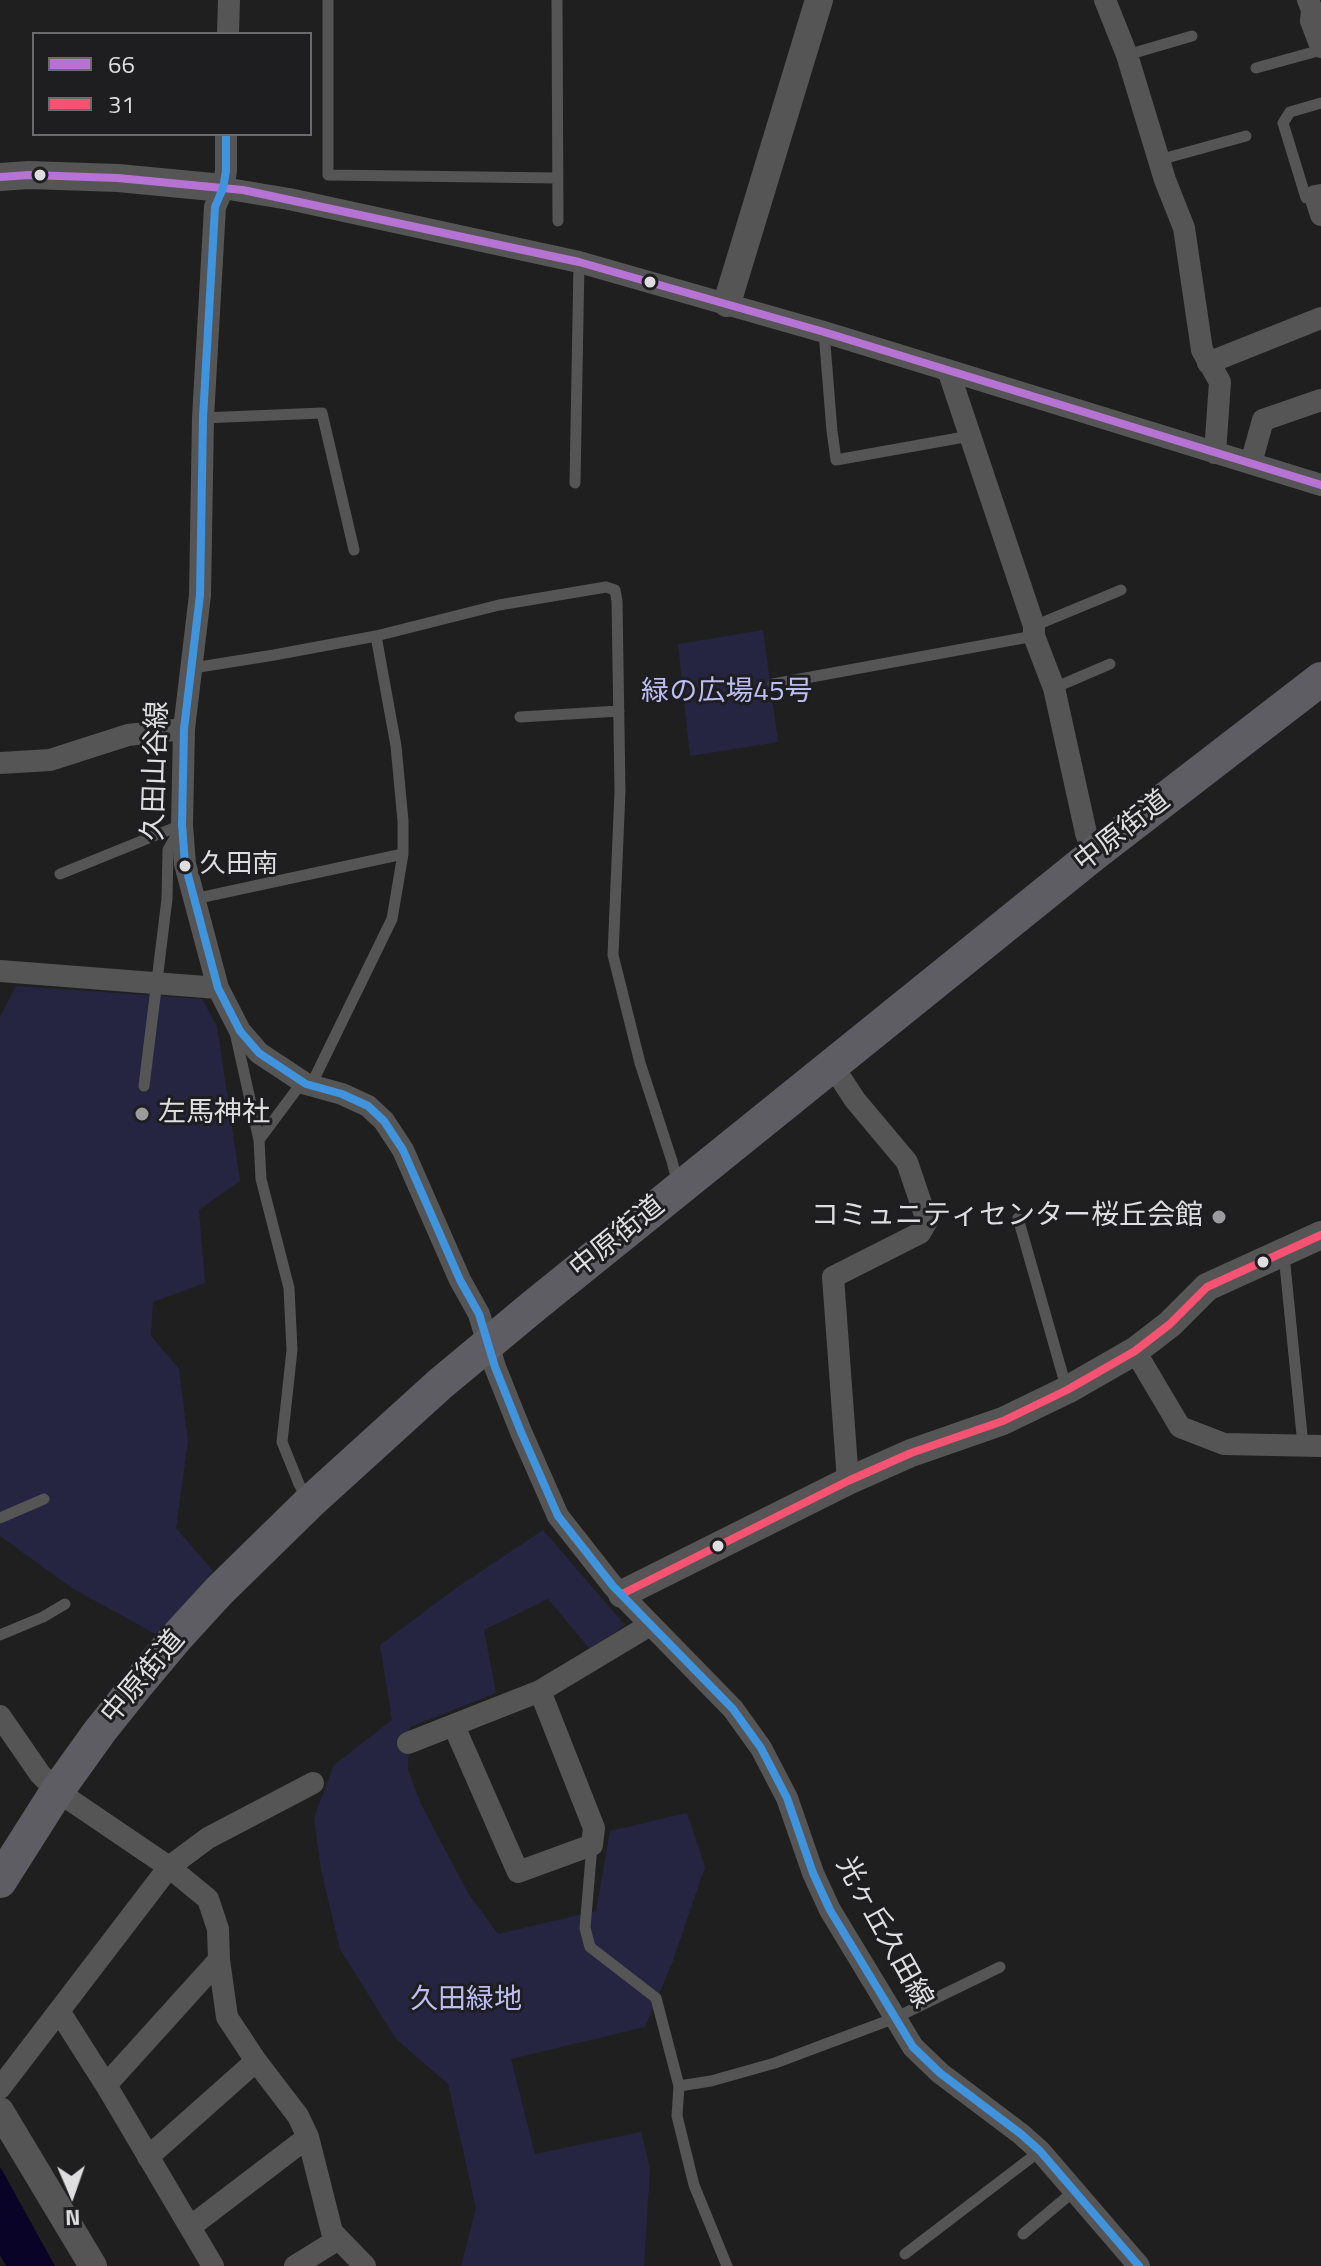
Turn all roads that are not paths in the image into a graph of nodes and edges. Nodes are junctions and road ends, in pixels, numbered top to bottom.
1 (229, 0) edge
2 (328, 0) edge
3 (557, 0) edge
4 (819, 0) edge
5 (1105, 0) edge
6 (1314, 5) edge
7 (228, 32) edge
8 (1192, 36) dead end
9 (1321, 48) edge
10 (1127, 55) junction
11 (1256, 68) dead end
12 (1321, 103) edge
13 (226, 136) edge
14 (1246, 136) dead end
15 (1159, 160) junction
16 (0, 177) edge
17 (558, 178) junction
18 (223, 188) junction
19 (1319, 202) edge
20 (558, 221) dead end
21 (579, 262) junction
22 (727, 303) junction
23 (1321, 318) edge
24 (824, 332) junction
25 (1208, 363) junction
26 (948, 370) junction
27 (1321, 400) edge
28 (203, 418) junction
29 (970, 436) junction
30 (1215, 453) junction
31 (1251, 463) junction
32 (575, 483) dead end
33 (1321, 485) edge
34 (354, 550) dead end
35 (1121, 590) dead end
36 (1034, 631) junction
37 (376, 636) junction
38 (1110, 664) dead end
39 (193, 668) junction
40 (1321, 679) edge
41 (773, 684) dead end
42 (1054, 688) junction
43 (619, 711) junction
44 (520, 717) dead end
45 (184, 729) junction
46 (0, 763) edge
47 (182, 825) junction
48 (403, 854) junction
49 (1094, 854) junction
50 (60, 874) dead end
51 (194, 899) junction
52 (0, 971) edge
53 (156, 983) junction
54 (218, 988) junction
55 (230, 1013) junction
56 (832, 1065) junction
57 (306, 1084) junction
58 (144, 1086) dead end
59 (259, 1140) junction
60 (679, 1190) junction
61 (1018, 1218) dead end
62 (1321, 1235) edge
63 (1283, 1250) junction
64 (488, 1344) junction
65 (1135, 1351) junction
66 (1067, 1390) junction
67 (1312, 1445) edge
68 (848, 1481) junction
69 (44, 1499) dead end
70 (309, 1503) junction
71 (0, 1518) edge
72 (622, 1594) junction
73 (65, 1604) dead end
74 (650, 1625) junction
75 (0, 1635) edge
76 (540, 1691) junction
77 (0, 1716) edge
78 (454, 1726) junction
79 (408, 1743) dead end
80 (313, 1783) dead end
81 (57, 1791) junction
82 (592, 1845) junction
83 (169, 1867) junction
84 (0, 1881) edge
85 (219, 1960) junction
86 (1000, 1967) dead end
87 (59, 2011) junction
88 (895, 2018) junction
89 (256, 2061) junction
90 (106, 2085) junction
91 (679, 2086) junction
92 (0, 2088) edge
93 (0, 2111) edge
94 (308, 2137) junction
95 (1040, 2151) junction
96 (148, 2157) junction
97 (1074, 2191) junction
98 (190, 2227) junction
99 (1023, 2234) dead end
100 (337, 2240) junction
101 (905, 2254) dead end
102 (93, 2266) edge
103 (213, 2266) edge
104 (295, 2266) edge
105 (365, 2266) edge
106 (727, 2266) edge
107 (1139, 2266) edge

1 - 7 street
2 - 17 lane
3 - 17 lane
4 - 22 street
5 - 10 street
6 - 9 street
8 - 10 lane
9 - 11 lane
10 - 15 street
12 - 19 lane
13 - 18 street, 久田山谷線
14 - 15 lane
15 - 25 street
16 - 18 street
17 - 20 lane
18 - 21 street
18 - 28 street, 久田山谷線
21 - 22 street
21 - 32 lane
22 - 24 street
23 - 25 street
24 - 26 street
24 - 29 lane
25 - 30 street
26 - 29 street
26 - 30 street
27 - 31 street
28 - 34 lane
28 - 39 street, 久田山谷線
29 - 36 street
30 - 31 street
31 - 33 street
35 - 36 lane
36 - 41 lane
36 - 42 street
37 - 39 lane
37 - 43 lane
37 - 48 lane
38 - 42 lane
39 - 45 street, 久田山谷線
40 - 49 main road, 中原街道
42 - 49 street
43 - 44 lane
43 - 60 lane
45 - 46 street
45 - 47 street, 久田山谷線
47 - 50 lane
47 - 51 street, 久田山谷線
47 - 53 lane
48 - 51 lane
48 - 57 lane
49 - 56 main road, 中原街道
51 - 54 street, 久田山谷線
52 - 53 street
53 - 54 street
53 - 58 lane
54 - 55 street, 久田山谷線
55 - 57 street, 久田山谷線
55 - 59 lane
56 - 60 main road, 中原街道
56 - 68 street
57 - 59 lane
57 - 64 street, 久田山谷線
59 - 70 lane
60 - 64 main road, 中原街道
61 - 66 lane
62 - 63 street
63 - 65 street
63 - 67 lane
64 - 70 main road, 中原街道
64 - 72 street, 久田山谷線
65 - 66 street
65 - 67 street
66 - 68 street
68 - 72 street
69 - 71 lane
70 - 81 main road, 中原街道
72 - 74 street, 光ヶ丘久田線
73 - 75 lane
74 - 76 street
74 - 88 street, 光ヶ丘久田線
76 - 78 street
76 - 82 street
77 - 81 street
78 - 79 street
78 - 82 street
80 - 83 street
81 - 83 street
81 - 84 main road, 中原街道
82 - 91 lane
83 - 85 street
83 - 87 street
85 - 89 street
85 - 90 street
86 - 88 lane
87 - 90 street
87 - 92 street
88 - 91 lane
88 - 95 street, 光ヶ丘久田線
89 - 94 street
89 - 96 street
90 - 96 street
91 - 106 lane
93 - 102 street
94 - 98 street
94 - 100 street
95 - 97 street, 光ヶ丘久田線
95 - 101 lane
96 - 98 street
97 - 99 lane
97 - 107 street, 光ヶ丘久田線
98 - 103 street
100 - 104 street
100 - 105 street

